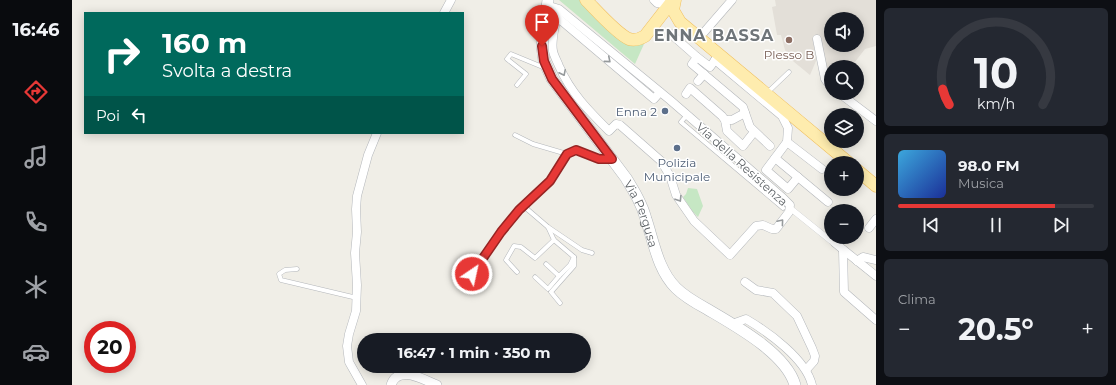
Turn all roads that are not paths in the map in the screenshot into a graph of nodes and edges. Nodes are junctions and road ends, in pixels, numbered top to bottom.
1 (451, 0) edge
2 (586, 0) edge
3 (654, 0) edge
4 (673, 0) edge
5 (732, 0) edge
6 (546, 2) edge
7 (445, 12) edge
8 (558, 13) junction
9 (680, 22) junction
10 (652, 28) junction
11 (672, 34) dead end
12 (699, 38) junction
13 (817, 39) dead end
14 (698, 57) junction
15 (717, 58) junction
16 (547, 69) junction
17 (789, 72) dead end
18 (704, 74) junction
19 (824, 74) edge
20 (698, 81) dead end
21 (517, 85) dead end
22 (686, 94) dead end
23 (766, 94) junction
24 (848, 100) edge
25 (745, 113) junction
26 (725, 120) junction
27 (876, 121) edge
28 (754, 132) junction
29 (377, 134) edge
30 (514, 135) dead end
31 (787, 142) junction
32 (770, 146) dead end
33 (567, 154) junction
34 (841, 156) edge
35 (775, 158) junction
36 (612, 159) junction
37 (742, 168) junction
38 (822, 169) dead end
39 (864, 176) edge
40 (798, 177) junction
41 (876, 186) edge
42 (828, 202) dead end
43 (527, 203) junction
44 (787, 208) junction
45 (876, 219) edge
46 (548, 227) junction
47 (868, 228) dead end
48 (824, 236) edge
49 (554, 240) junction
50 (836, 244) edge
51 (843, 250) junction
52 (592, 253) dead end
53 (574, 257) junction
54 (876, 260) edge
55 (857, 261) junction
56 (546, 264) dead end
57 (297, 269) dead end
58 (517, 272) dead end
59 (559, 276) junction
60 (876, 276) edge
61 (535, 277) dead end
62 (745, 282) dead end
63 (465, 283) dead end
64 (357, 298) junction
65 (560, 303) dead end
66 (876, 320) edge
67 (732, 324) junction
68 (806, 370) junction
69 (362, 385) edge
70 (391, 385) edge
71 (437, 385) edge
72 (795, 385) edge
73 (812, 385) edge

1 - 7 street
2 - 10 main road
3 - 4 street
4 - 9 main road
4 - 10 main road
5 - 12 street
6 - 8 street, Via della Resistenza
6 - 16 main road, Via Pergusa
8 - 37 street, Via della Resistenza
8 -> 44 street, Via della Resistenza
9 - 10 main road
9 - 12 main road
11 - 14 street
12 - 15 main road
13 - 19 street
14 - 15 street
14 - 18 street
15 - 23 main road
15 - 31 street
16 - 21 lane
16 - 36 main road, Via Pergusa
17 - 23 lane
18 - 20 street
18 - 25 street
22 - 26 street
23 - 34 main road
24 - 27 street
25 - 26 street
25 - 28 street
26 - 28 street
28 - 32 street
29 - 64 street
30 - 33 lane
31 - 35 street
31 - 38 street
33 - 36 lane
33 - 43 lane
35 - 40 street
35 - 40 street
36 - 67 main road, Via Pergusa
37 - 44 lane
37 - 44 street, Via della Resistenza
39 - 41 main road
40 - 42 street
43 - 46 lane
43 - 63 lane
44 - 48 street
45 - 47 street
46 - 49 lane
46 - 52 lane
49 - 53 lane
49 - 58 lane
50 - 51 street
51 - 55 street
51 - 66 street
53 - 59 lane
53 - 65 lane
54 - 55 street
55 - 60 street
56 - 59 lane
57 - 64 lane
59 - 61 lane
62 - 68 street
64 - 69 street
67 - 68 street
67 - 72 main road, Via Pergusa
68 - 73 street
70 - 71 street

